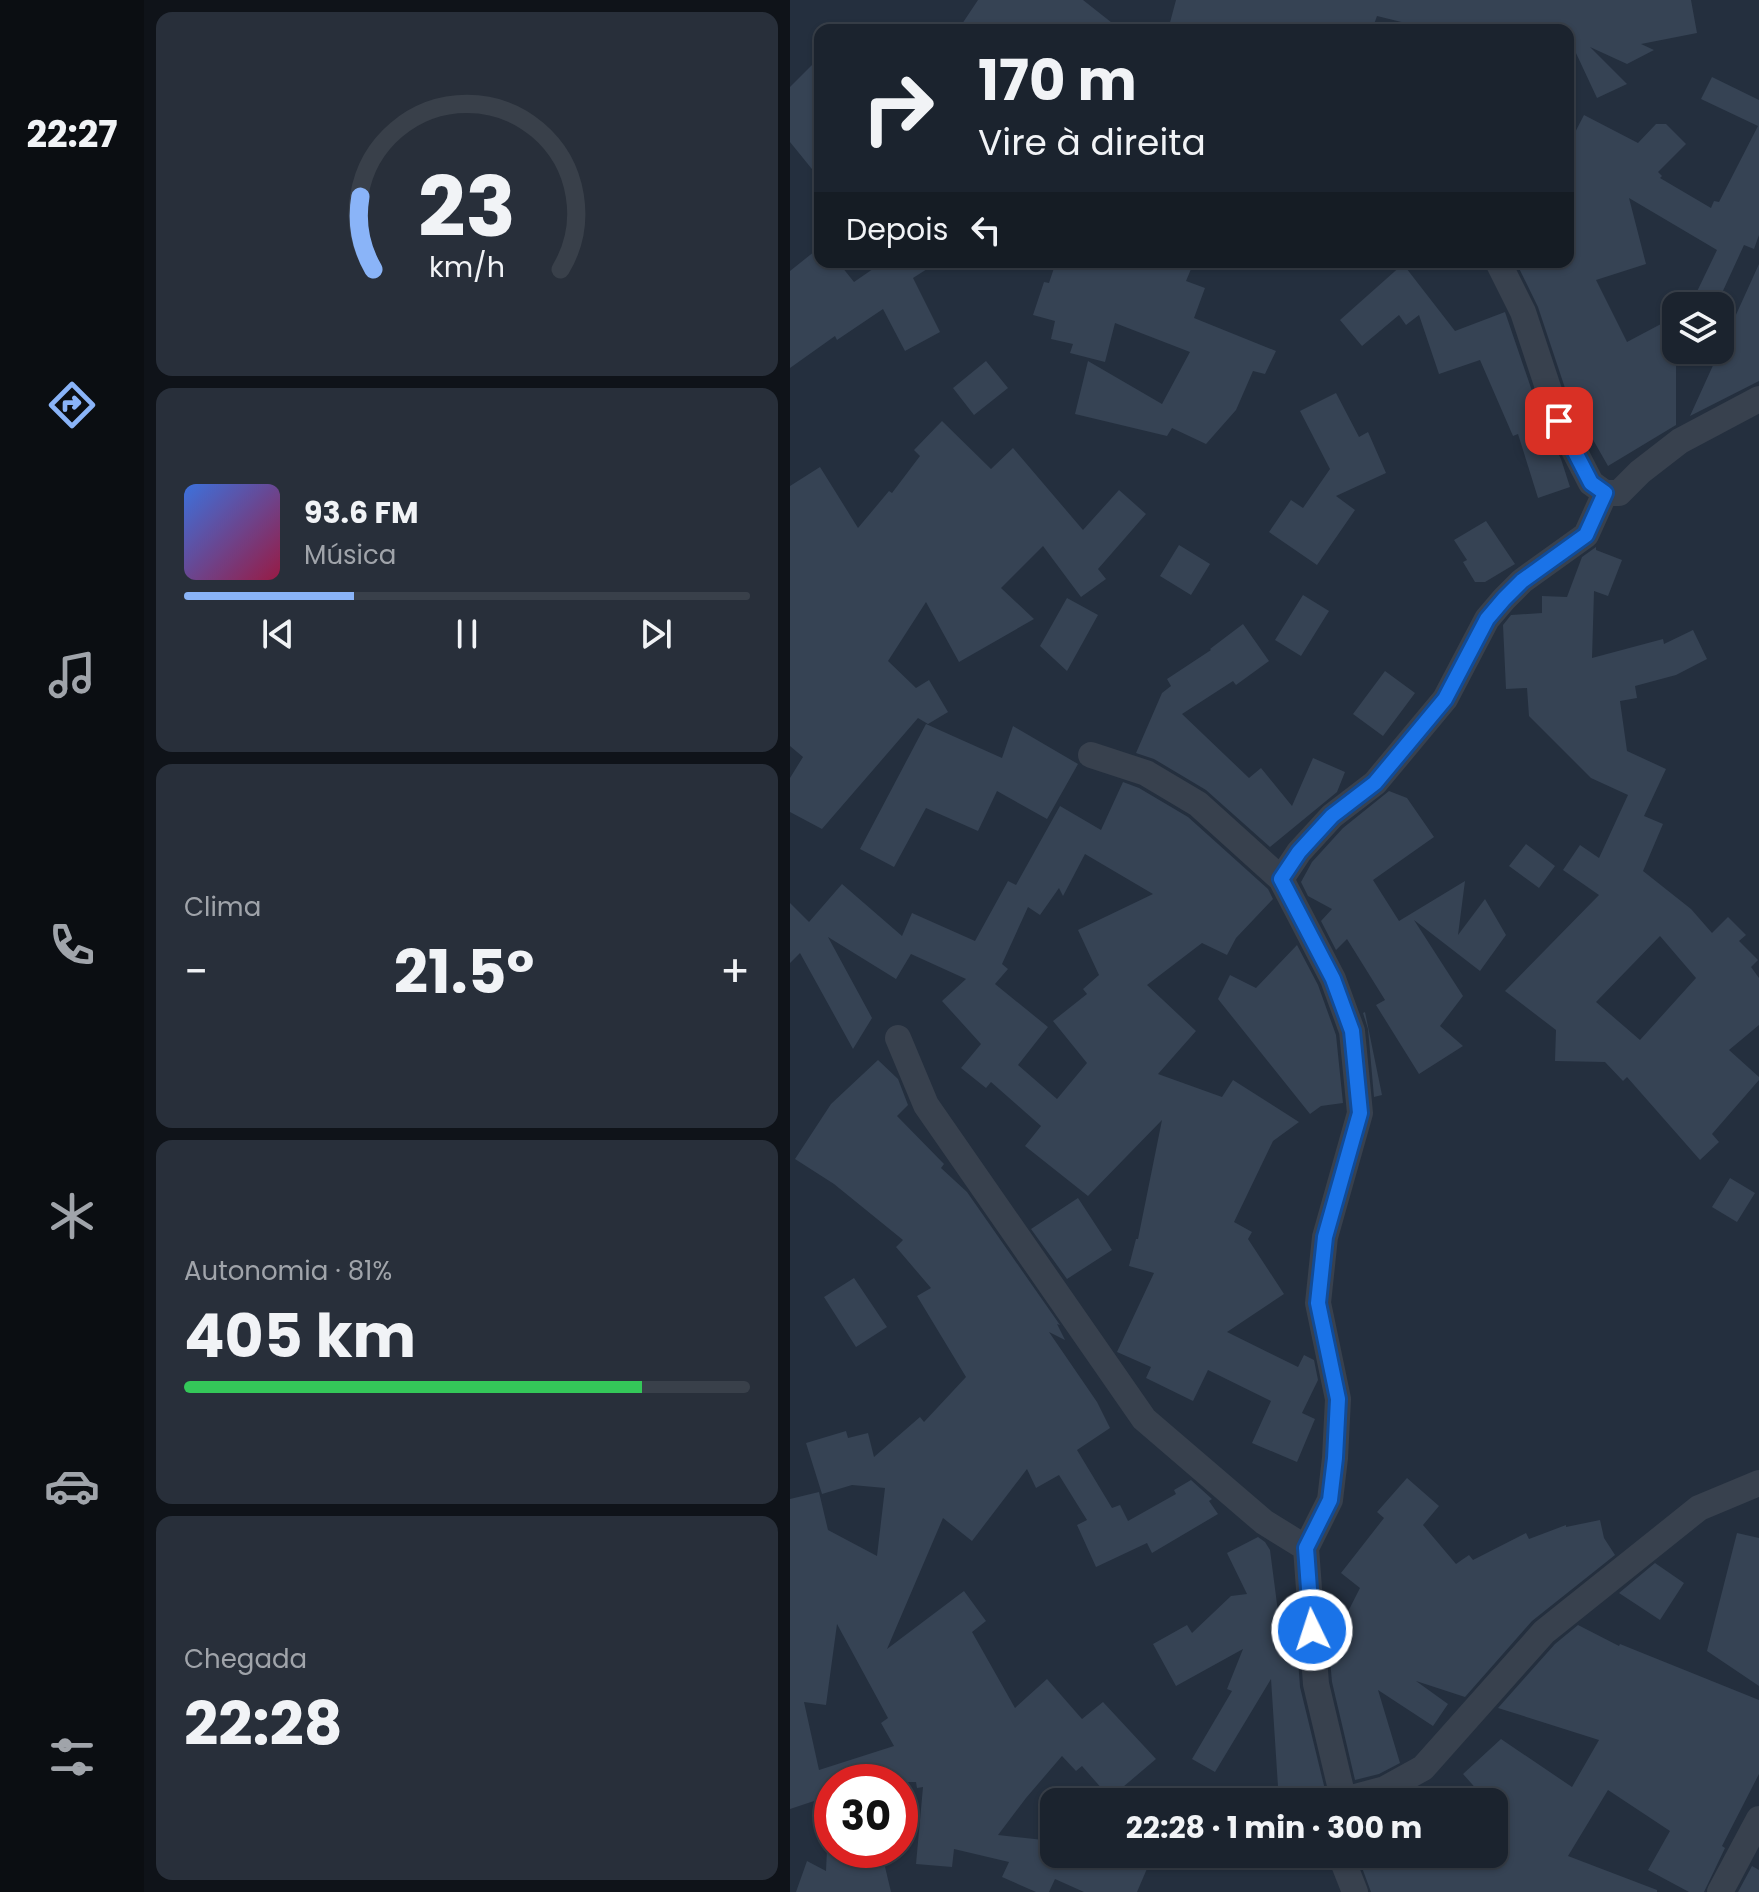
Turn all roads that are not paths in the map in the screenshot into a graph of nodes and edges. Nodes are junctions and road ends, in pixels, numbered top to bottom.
1 (1501, 268) edge
2 (1759, 399) edge
3 (1605, 493) junction
4 (1091, 755) dead end
5 (1281, 879) junction
6 (898, 1038) dead end
7 (1759, 1483) edge
8 (1306, 1548) junction
9 (1341, 1788) edge
10 (1387, 1788) edge
11 (1759, 1819) edge
12 (1346, 1868) edge
13 (1355, 1892) edge
14 (1720, 1892) edge

1 - 3 street
2 - 3 street
3 - 5 street
4 - 5 street
5 - 8 street
6 - 8 street
7 - 10 street
8 - 9 street
11 - 14 street
12 - 13 street

